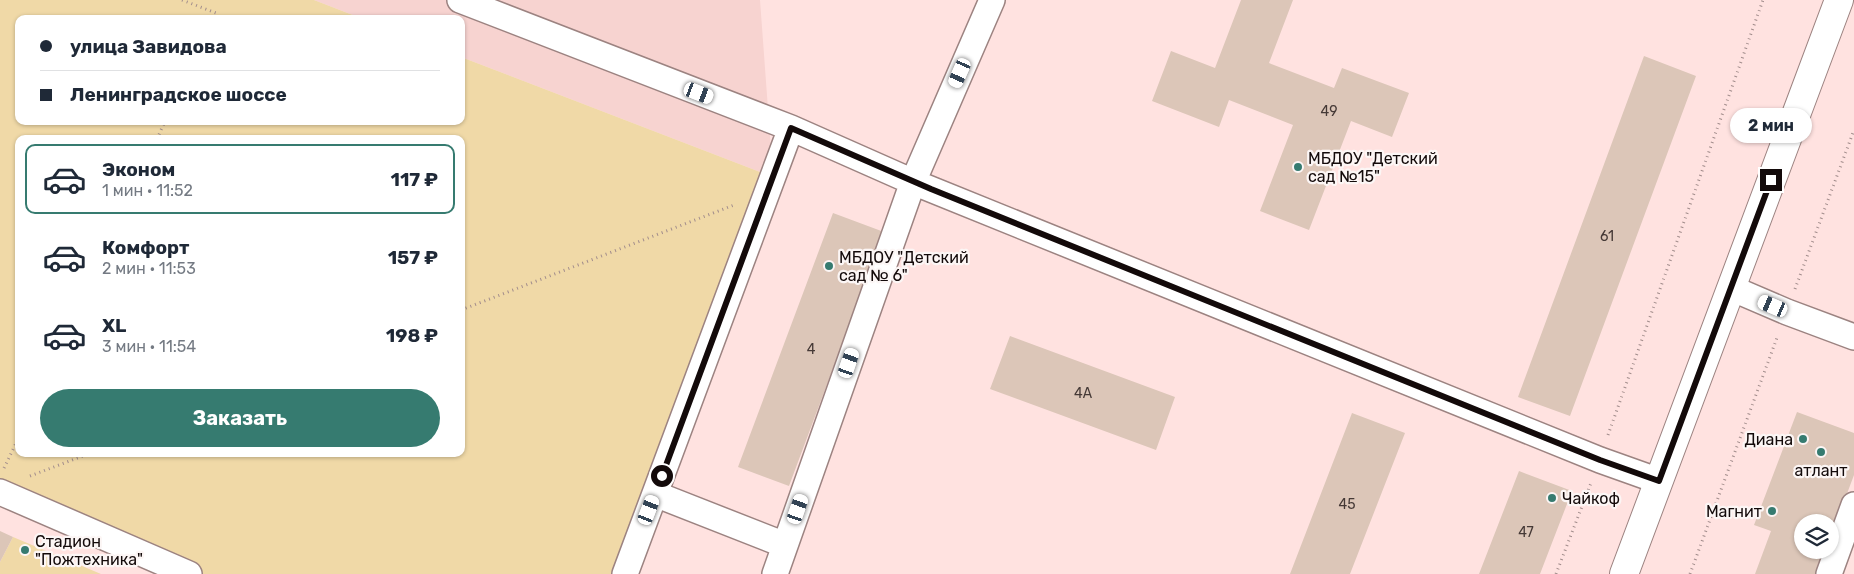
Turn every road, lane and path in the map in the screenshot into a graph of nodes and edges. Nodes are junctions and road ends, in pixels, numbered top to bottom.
1 (182, 0) edge
2 (460, 0) edge
3 (992, 0) edge
4 (1764, 0) edge
5 (1839, 0) edge
6 (215, 15) edge
7 (791, 128) junction
8 (1854, 130) edge
9 (913, 182) junction
10 (768, 192) junction
11 (1731, 288) junction
12 (465, 308) edge
13 (1787, 312) junction
14 (1854, 337) edge
15 (15, 447) edge
16 (80, 457) edge
17 (1600, 460) junction
18 (26, 478) dead end
19 (2, 481) edge
20 (1659, 481) junction
21 (655, 494) junction
22 (1854, 505) edge
23 (785, 545) junction
24 (189, 574) edge
25 (626, 574) edge
26 (775, 574) edge
27 (1556, 574) edge
28 (1624, 574) edge
29 (1690, 574) edge
30 (1829, 574) edge

1 - 6 path
2 - 7 street
3 - 9 street
4 - 17 path
5 - 11 main road
7 - 9 street
7 - 10 street
8 - 13 path
9 - 17 street
9 - 23 street
10 - 12 path
10 - 21 street
11 - 13 street
11 - 20 main road
13 - 14 street
13 - 29 path
15 - 19 path
16 - 18 path
17 - 20 street
17 - 27 path
19 - 24 street
20 - 28 main road
21 - 23 street
21 - 25 street
22 - 30 street
23 - 26 street

